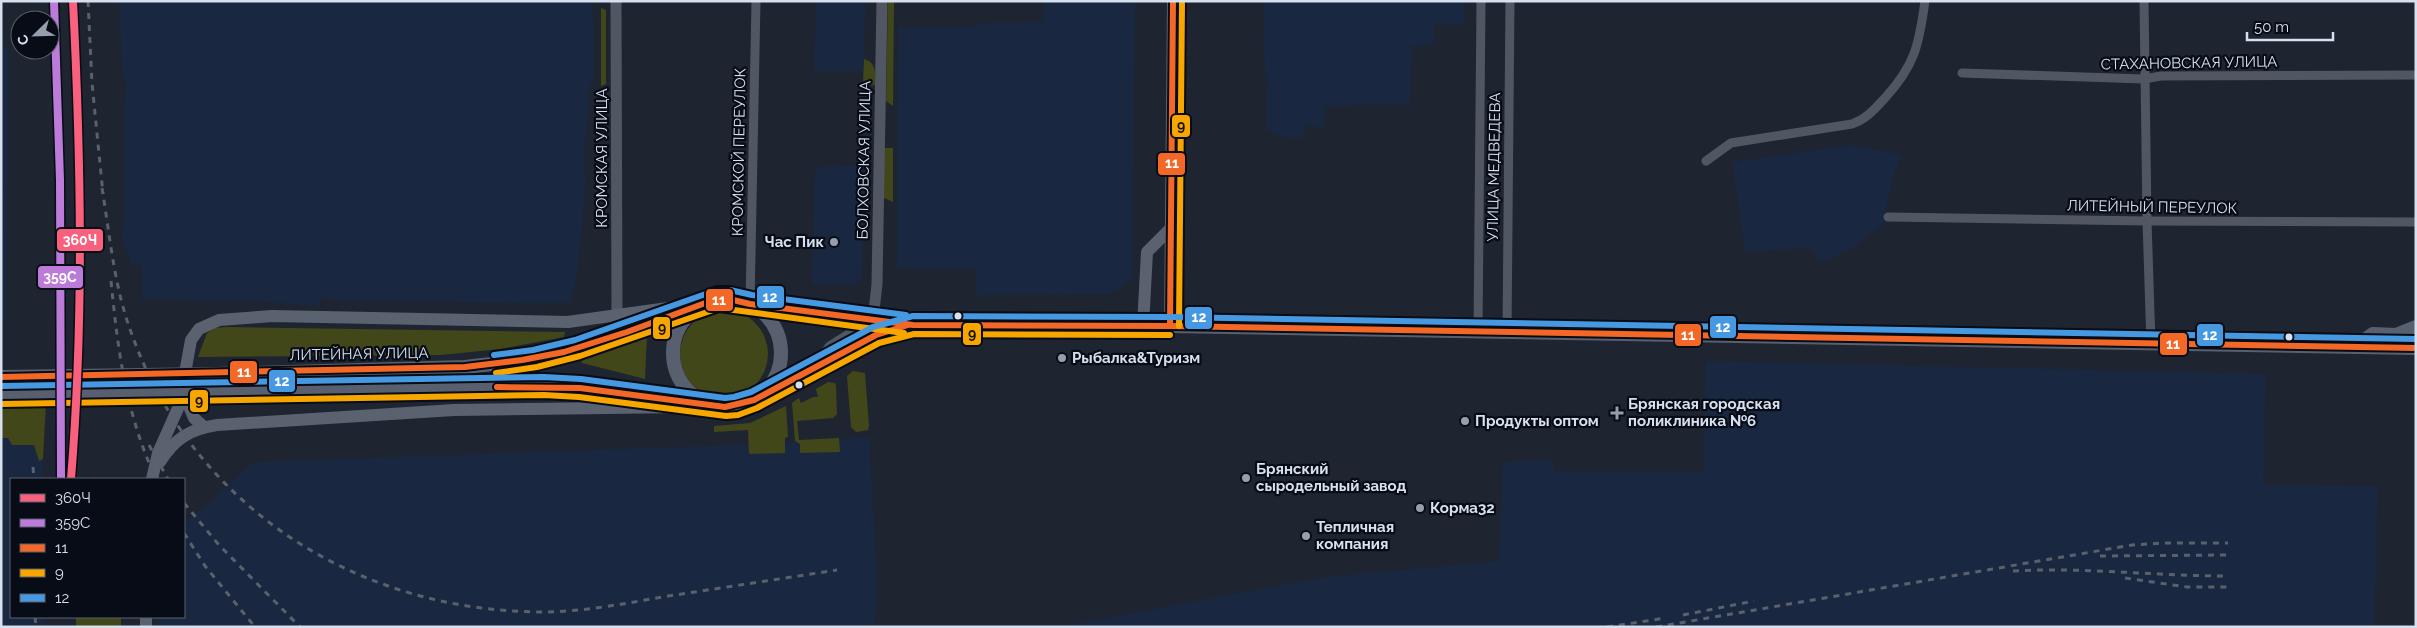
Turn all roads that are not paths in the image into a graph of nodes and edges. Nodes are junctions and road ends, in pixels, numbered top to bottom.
1 (616, 1) edge
2 (756, 1) edge
3 (882, 1) edge
4 (1173, 1) edge
5 (1481, 1) edge
6 (1510, 1) edge
7 (1925, 1) edge
8 (2144, 1) edge
9 (1962, 73) dead end
10 (2416, 75) edge
11 (2144, 79) junction
12 (1706, 161) dead end
13 (1888, 217) dead end
14 (2147, 222) junction
15 (2416, 222) edge
16 (1172, 227) junction
17 (708, 302) junction
18 (750, 304) junction
19 (617, 316) junction
20 (872, 320) junction
21 (913, 325) junction
22 (1144, 326) junction
23 (1170, 326) junction
24 (2416, 328) edge
25 (1478, 332) junction
26 (1507, 332) junction
27 (2151, 344) junction
28 (2355, 347) junction
29 (2416, 348) edge
30 (816, 366) junction
31 (1, 377) edge
32 (182, 390) junction
33 (762, 394) junction
34 (1, 395) edge
35 (716, 406) junction
36 (204, 427) junction
37 (153, 476) edge

1 - 19 street, КРОМСКАЯ УЛИЦА
2 - 18 street, КРОМСКОЙ ПЕРЕУЛОК
3 - 20 street, БОЛХОВСКАЯ УЛИЦА
4 - 16 main road
5 - 25 street, УЛИЦА МЕДВЕДЕВА
6 - 26 street, УЛИЦА МЕДВЕДЕВА
7 - 12 street
8 - 11 street
9 - 11 street, СТАХАНОВСКАЯ УЛИЦА
10 - 11 street, СТАХАНОВСКАЯ УЛИЦА
11 - 14 street
13 - 14 street, ЛИТЕЙНЫЙ ПЕРЕУЛОК
14 - 15 street, ЛИТЕЙНЫЙ ПЕРЕУЛОК
14 - 27 street
16 - 22 main road
16 - 23 main road
17 - 18 main road
17 - 19 main road
17 - 31 main road, ЛИТЕЙНАЯ УЛИЦА, bridge
17 - 35 main road
18 - 20 main road
18 - 33 main road
19 - 32 main road
20 - 21 main road
20 - 30 street
21 - 22 main road
21 - 30 main road
22 - 23 main road
23 - 25 main road
24 - 28 main road
25 - 26 main road
26 - 27 main road
27 - 28 main road
28 - 29 main road
30 - 33 main road
32 - 36 main road
32 - 37 main road
33 - 35 main road
34 - 35 main road, bridge
35 - 36 main road
36 - 37 main road

